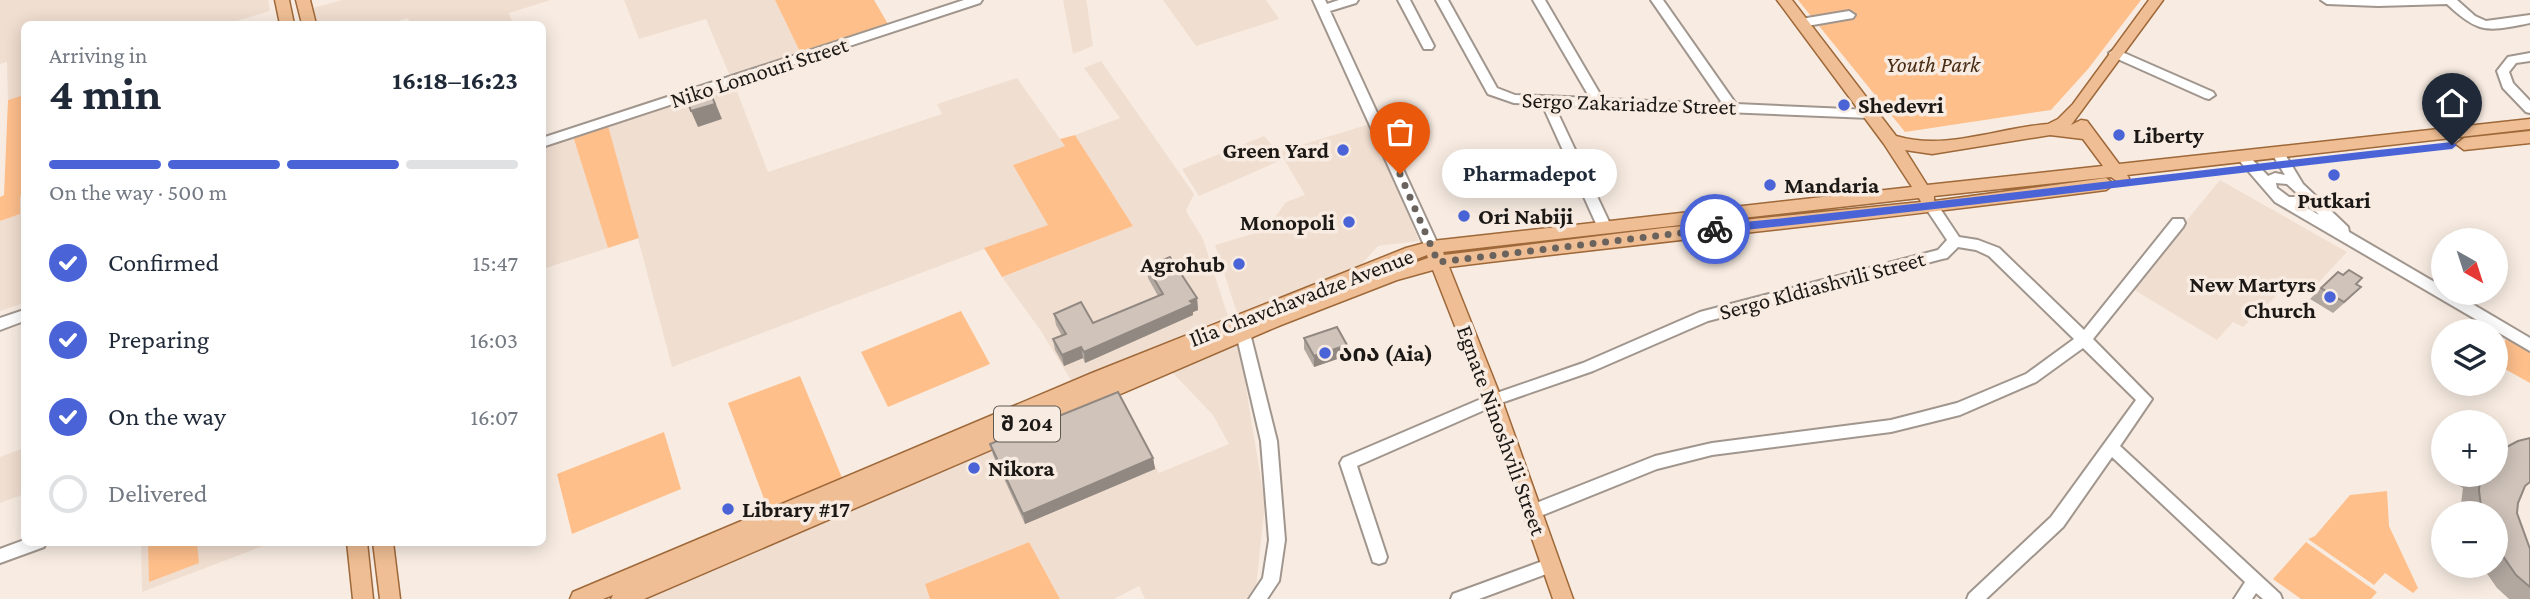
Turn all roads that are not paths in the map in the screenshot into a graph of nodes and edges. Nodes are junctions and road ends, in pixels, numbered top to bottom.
1 (282, 0) edge
2 (303, 0) edge
3 (976, 0) edge
4 (1352, 0) edge
5 (1404, 0) edge
6 (1442, 0) edge
7 (1539, 0) edge
8 (1657, 0) edge
9 (1784, 0) edge
10 (2156, 0) edge
11 (2327, 0) edge
12 (2452, 0) edge
13 (1321, 4) edge
14 (1849, 15) dead end
15 (2530, 19) edge
16 (286, 21) edge
17 (308, 21) edge
18 (1801, 23) junction
19 (1428, 46) dead end
20 (2115, 53) junction
21 (2530, 57) edge
22 (2209, 94) dead end
23 (1546, 100) junction
24 (1600, 102) junction
25 (1732, 107) junction
26 (2078, 108) junction
27 (2530, 109) edge
28 (1870, 114) junction
29 (2530, 124) edge
30 (2049, 130) junction
31 (2087, 134) junction
32 (2530, 136) edge
33 (1890, 140) junction
34 (546, 142) edge
35 (1931, 148) junction
36 (2100, 149) junction
37 (2282, 159) junction
38 (2246, 163) junction
39 (1911, 172) junction
40 (2082, 174) junction
41 (2119, 176) junction
42 (2268, 185) junction
43 (2302, 188) junction
44 (1923, 191) junction
45 (2285, 201) junction
46 (1931, 207) junction
47 (2178, 223) dead end
48 (1605, 228) junction
49 (2349, 237) junction
50 (1955, 241) junction
51 (1435, 255) junction
52 (21, 317) edge
53 (0, 324) edge
54 (1243, 333) junction
55 (2085, 339) junction
56 (2530, 345) edge
57 (1493, 400) junction
58 (2110, 446) junction
59 (1531, 512) junction
60 (27, 546) edge
61 (357, 546) edge
62 (383, 546) edge
63 (0, 556) edge
64 (1379, 557) dead end
65 (1551, 565) junction
66 (2255, 582) junction
67 (363, 599) edge
68 (390, 599) edge
69 (580, 599) edge
70 (621, 599) edge
71 (1257, 599) edge
72 (1459, 599) edge
73 (1563, 599) edge
74 (1975, 599) edge
75 (2242, 599) edge
76 (2274, 599) edge

1 - 16 main road
2 - 17 main road
3 - 34 street, Niko Lomouri Street
4 - 13 street
5 - 19 street
6 - 23 street, Sergo Zakariadze Street
7 - 24 street
8 - 25 street
9 - 18 main road
10 - 20 main road
11 - 12 street
12 - 15 street
13 - 51 street
14 - 18 street
18 - 28 main road
20 - 22 street
20 - 26 main road
21 - 27 street
23 - 24 street, Sergo Zakariadze Street
23 - 48 street
24 - 25 street, Sergo Zakariadze Street
25 - 28 street, Sergo Zakariadze Street
26 - 30 main road
26 - 31 main road
28 - 33 main road
29 - 37 main road, Ilia Chavchavadze Avenue / შ 204
30 - 31 main road
30 - 35 main road
31 - 36 main road
32 - 37 main road, Ilia Chavchavadze Avenue / შ 204
33 - 35 main road
33 - 39 main road
35 - 39 main road
36 - 40 main road
36 - 41 main road
37 - 38 main road, Ilia Chavchavadze Avenue / შ 204
37 - 43 street
38 - 41 main road, Ilia Chavchavadze Avenue / შ 204
38 - 42 street
39 - 44 main road
40 - 41 main road, Ilia Chavchavadze Avenue / შ 204
40 - 44 main road, Ilia Chavchavadze Avenue / შ 204
41 - 46 main road, Ilia Chavchavadze Avenue / შ 204
42 - 43 street
42 - 45 street
43 - 45 street
43 - 49 street
44 - 46 main road
44 - 48 main road, Ilia Chavchavadze Avenue / შ 204
45 - 49 street
46 - 50 street
46 - 51 main road, Ilia Chavchavadze Avenue / შ 204
47 - 55 street
48 - 51 main road, Ilia Chavchavadze Avenue / შ 204
49 - 56 street
50 - 55 street, Sergo Kldiashvili Street
50 - 57 street, Sergo Kldiashvili Street
51 - 54 main road, Ilia Chavchavadze Avenue / შ 204
51 - 57 main road, Egnate Ninoshvili Street
51 - 69 main road, Ilia Chavchavadze Avenue / შ 204
52 - 53 street
54 - 70 main road, Ilia Chavchavadze Avenue / შ 204
54 - 71 street
55 - 58 street, Sergo Kldiashvili Street
55 - 59 street
57 - 59 main road, Egnate Ninoshvili Street
57 - 64 street, Sergo Kldiashvili Street
58 - 66 street
58 - 74 street
59 - 65 main road, Egnate Ninoshvili Street
60 - 63 street
61 - 67 main road
62 - 68 main road
65 - 72 street
65 - 73 main road, Egnate Ninoshvili Street
66 - 75 street
66 - 76 street

